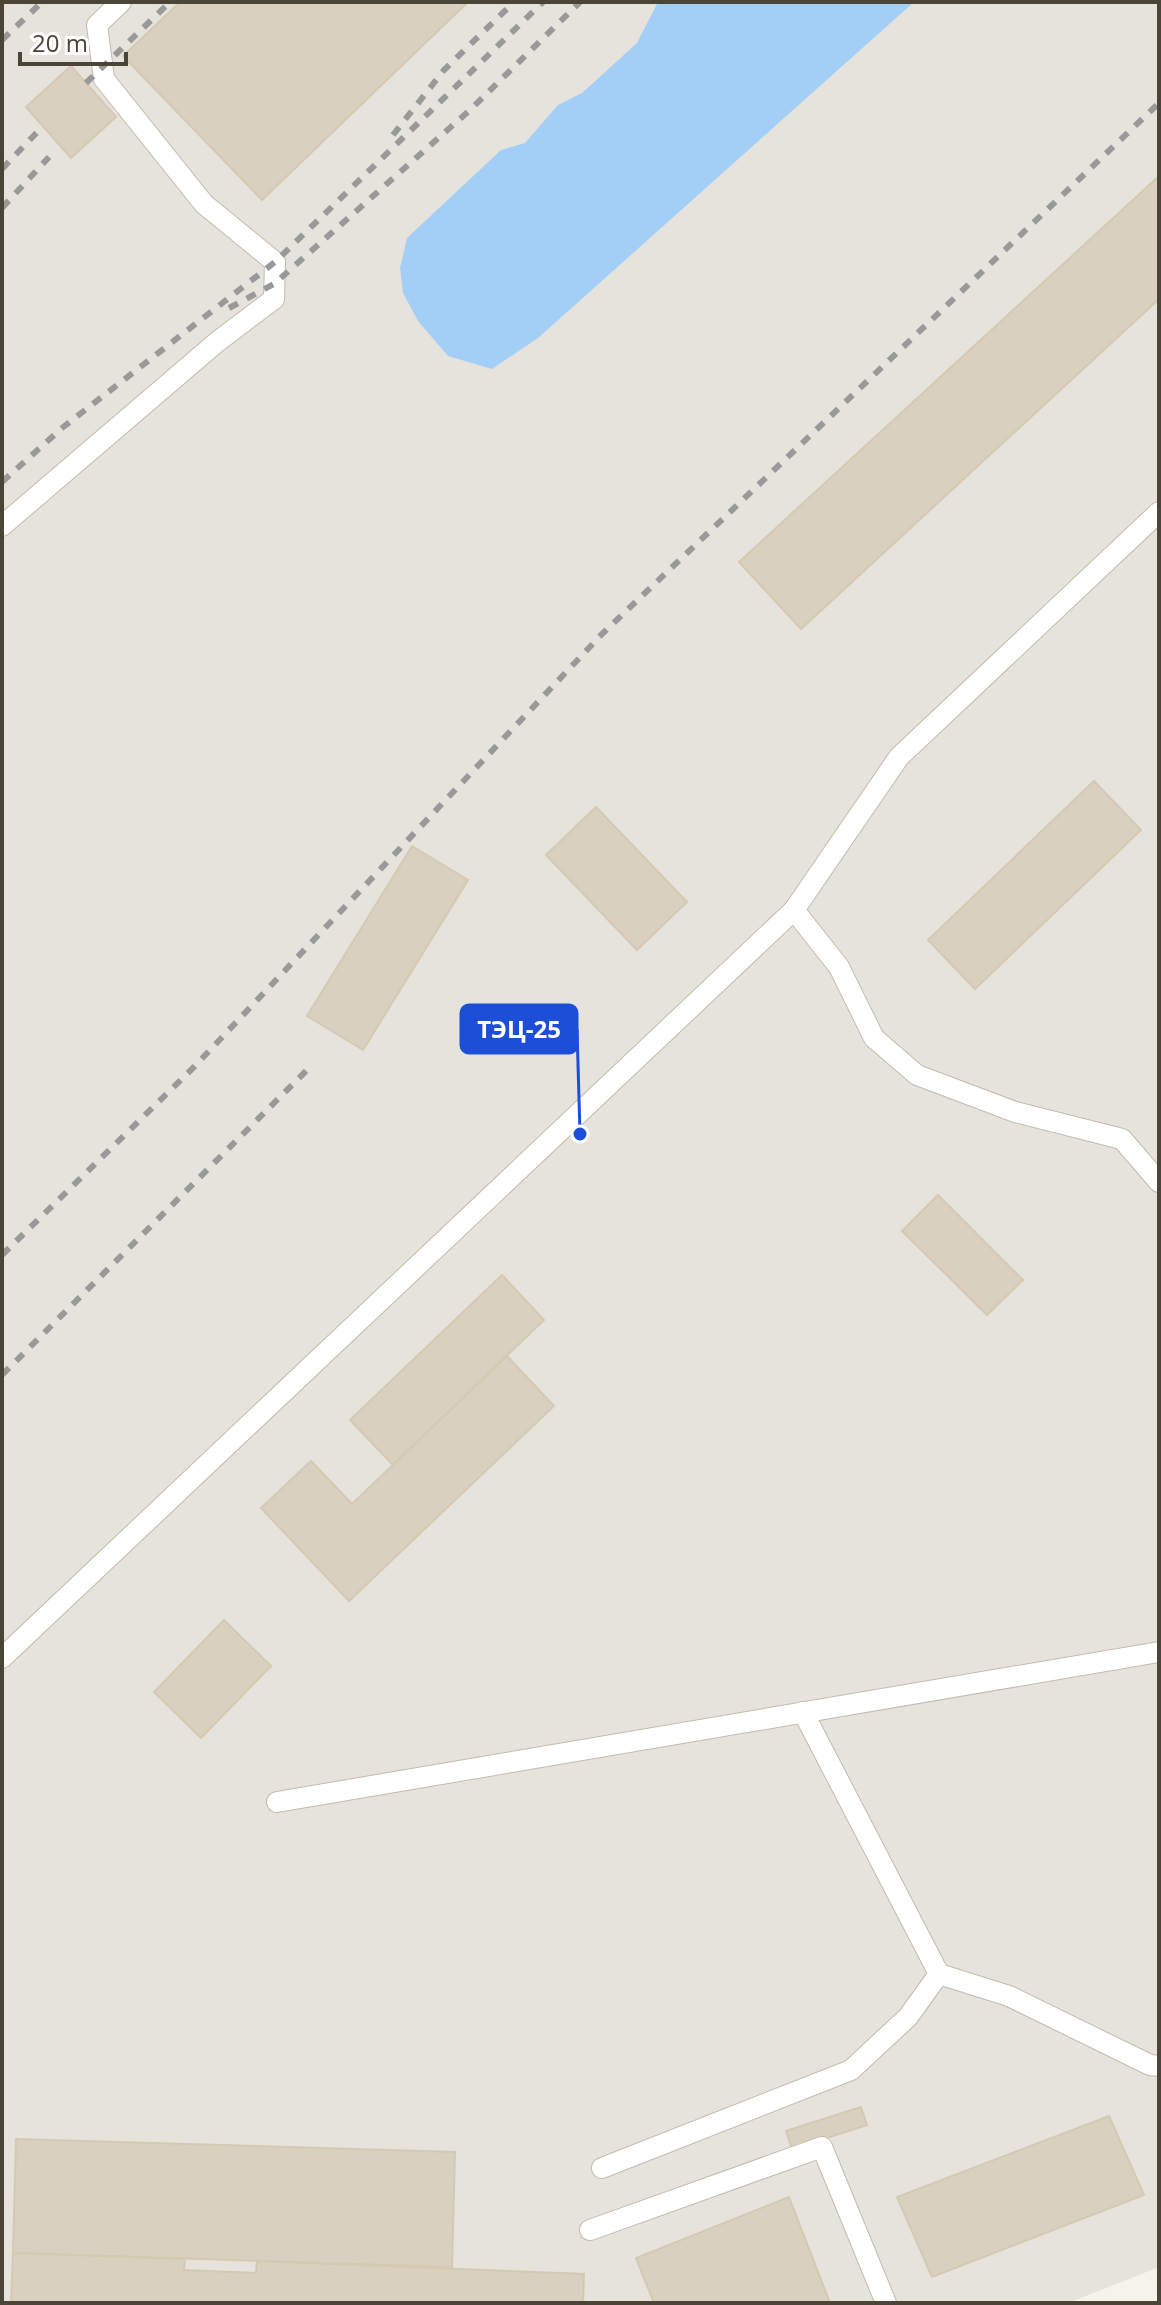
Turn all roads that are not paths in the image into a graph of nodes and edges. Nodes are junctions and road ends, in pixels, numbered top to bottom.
1 (121, 2) edge
2 (1159, 512) edge
3 (2, 526) edge
4 (794, 910) junction
5 (1159, 1182) edge
6 (1159, 1652) edge
7 (2, 1658) edge
8 (803, 1712) junction
9 (277, 1802) dead end
10 (939, 1974) junction
11 (1159, 2066) edge
12 (602, 2168) dead end
13 (590, 2230) dead end
14 (886, 2303) edge

1 - 3 lane
2 - 4 lane
4 - 5 lane
4 - 7 lane
6 - 8 lane
8 - 9 lane
8 - 10 lane
10 - 11 lane
10 - 12 lane
13 - 14 lane

